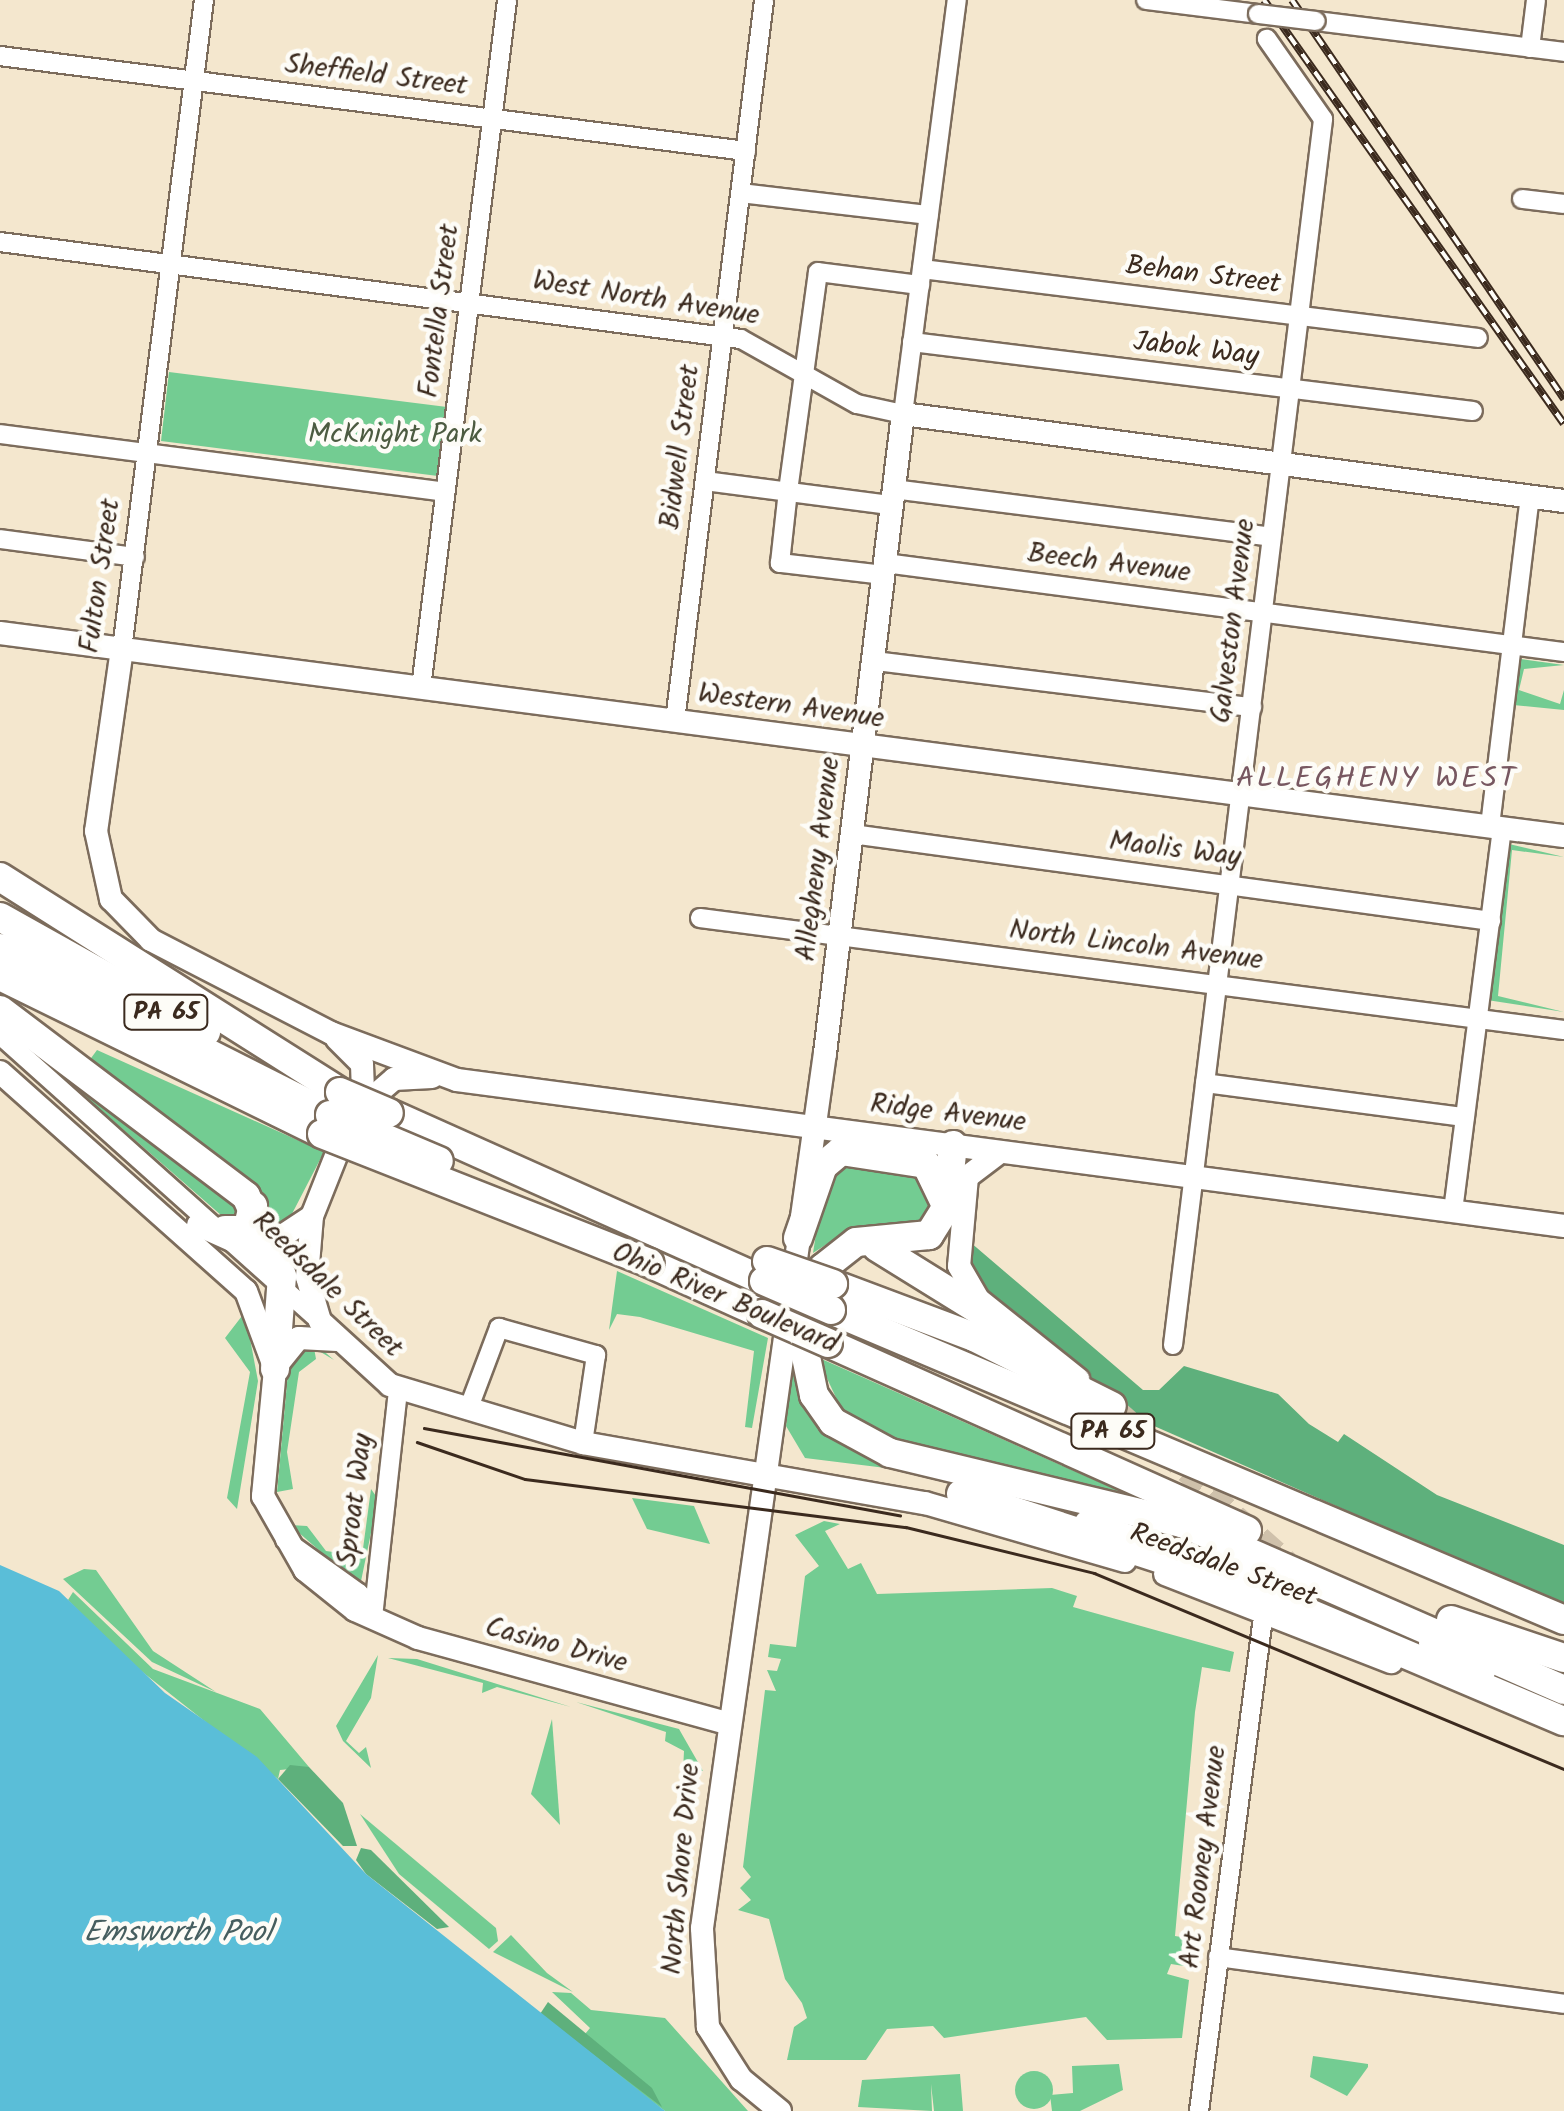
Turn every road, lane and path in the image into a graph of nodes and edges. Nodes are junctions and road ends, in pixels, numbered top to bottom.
1 (204, 0) edge
2 (506, 0) edge
3 (764, 0) edge
4 (957, 0) edge
5 (1146, 0) edge
6 (1536, 0) edge
7 (1267, 38) dead end
8 (1530, 48) junction
9 (1564, 52) edge
10 (0, 56) edge
11 (194, 81) junction
12 (492, 118) junction
13 (746, 151) junction
14 (740, 192) junction
15 (1522, 199) dead end
16 (1564, 204) edge
17 (929, 214) junction
18 (0, 242) edge
19 (172, 264) junction
20 (921, 277) junction
21 (469, 303) junction
22 (1298, 316) junction
23 (723, 336) junction
24 (1478, 338) dead end
25 (912, 342) junction
26 (804, 370) junction
27 (1288, 389) junction
28 (1473, 411) dead end
29 (903, 414) junction
30 (0, 434) edge
31 (148, 454) junction
32 (1280, 464) junction
33 (705, 481) junction
34 (445, 492) junction
35 (788, 492) junction
36 (1530, 496) junction
37 (892, 497) junction
38 (1564, 501) edge
39 (1271, 537) junction
40 (0, 539) edge
41 (135, 556) junction
42 (885, 569) junction
43 (1261, 612) junction
44 (3, 633) edge
45 (1512, 645) junction
46 (122, 649) junction
47 (1564, 652) edge
48 (874, 661) junction
49 (421, 688) junction
50 (1252, 707) junction
51 (675, 721) junction
52 (864, 748) junction
53 (1240, 794) junction
54 (1496, 827) junction
55 (852, 834) junction
56 (1564, 836) edge
57 (0, 878) edge
58 (1230, 884) junction
59 (0, 917) edge
60 (700, 918) dead end
61 (1490, 922) junction
62 (840, 936) junction
63 (0, 948) edge
64 (6, 979) edge
65 (1216, 984) junction
66 (0, 1010) edge
67 (1478, 1019) junction
68 (1564, 1030) edge
69 (331, 1033) junction
70 (0, 1035) edge
71 (0, 1072) edge
72 (457, 1080) junction
73 (1205, 1082) junction
74 (337, 1112) junction
75 (1465, 1117) junction
76 (814, 1127) junction
77 (952, 1145) junction
78 (1000, 1152) junction
79 (97, 1155) junction
80 (1194, 1177) junction
81 (253, 1206) junction
82 (946, 1208) junction
83 (1453, 1211) junction
84 (312, 1216) junction
85 (1564, 1226) edge
86 (226, 1230) junction
87 (798, 1238) junction
88 (856, 1242) junction
89 (261, 1250) junction
90 (284, 1290) junction
91 (832, 1297) junction
92 (320, 1321) junction
93 (1014, 1332) junction
94 (338, 1340) junction
95 (1173, 1345) dead end
96 (275, 1369) junction
97 (398, 1389) junction
98 (1112, 1406) joint
99 (468, 1410) junction
100 (583, 1443) junction
101 (766, 1475) junction
102 (852, 1487) junction
103 (961, 1494) junction
104 (1395, 1552) junction
105 (1338, 1592) dead end
106 (1276, 1607) junction
107 (373, 1617) junction
108 (1450, 1620) junction
109 (1564, 1620) edge
110 (1564, 1638) edge
111 (1564, 1658) edge
112 (1484, 1672) junction
113 (1564, 1676) edge
114 (1564, 1690) edge
115 (1564, 1706) edge
116 (1564, 1720) edge
117 (726, 1723) junction
118 (1564, 1733) edge
119 (1218, 1957) junction
120 (1564, 2004) edge
121 (780, 2111) edge
122 (1200, 2111) edge

1 - 11 street, Fulton Street
2 - 12 street, Fontella Street
3 - 13 street, Bidwell Street
4 - 17 street, Allegheny Avenue
5 - 8 street, bridge
6 - 8 street
7 - 22 street, Galveston Avenue
8 - 9 street
10 - 11 street, Sheffield Street
11 - 12 street, Sheffield Street
11 - 19 street, Fulton Street
12 - 13 street, Sheffield Street
12 - 21 street, Fontella Street
13 - 14 street, Bidwell Street
14 - 17 street
14 - 23 street, Bidwell Street
15 - 16 street
17 - 20 street, Allegheny Avenue
18 - 19 street, West North Avenue
19 - 21 street, West North Avenue
19 - 31 street, Fulton Street
20 - 22 street, Behan Street
20 - 25 street, Allegheny Avenue
20 - 26 street, Behan Street
21 - 23 street, West North Avenue
21 - 34 street, Fontella Street
22 - 24 street, Behan Street
22 - 27 street, Galveston Avenue
23 - 26 street, West North Avenue
23 - 33 street, Bidwell Street
25 - 27 street, Jabok Way
25 - 29 street, Allegheny Avenue
26 - 29 street, West North Avenue
26 - 35 street
27 - 28 street, Jabok Way
27 - 32 street, Galveston Avenue
29 - 32 main road, West North Avenue
29 - 37 main road, Allegheny Avenue
30 - 31 street
31 - 34 street
31 - 41 street, Fulton Street
32 - 36 main road, West North Avenue
32 - 39 street, Galveston Avenue
33 - 35 street
33 - 51 street, Bidwell Street
34 - 49 street, Fontella Street
35 - 37 street
35 - 42 street, Beech Avenue
36 - 38 main road, West North Avenue
36 - 45 street
37 - 39 street
37 - 42 main road, Allegheny Avenue
39 - 43 street, Galveston Avenue
40 - 41 street
41 - 46 street, Fulton Street
42 - 43 street, Beech Avenue
42 - 48 main road, Allegheny Avenue
43 - 45 street, Beech Avenue
43 - 50 street, Galveston Avenue
44 - 46 main road, Western Avenue
45 - 47 street, Beech Avenue
45 - 54 street
46 - 49 main road, Western Avenue
46 - 69 main road, Fulton Street
48 - 50 street
48 - 52 main road, Allegheny Avenue
49 - 51 main road, Western Avenue
50 - 53 street, Galveston Avenue
51 - 52 main road, Western Avenue
52 - 53 main road, Western Avenue
52 - 55 main road, Allegheny Avenue
53 - 54 main road, Western Avenue
53 - 58 street, Galveston Avenue
54 - 56 main road, Western Avenue
54 - 61 street
55 - 58 street, Maolis Way
55 - 62 main road, Allegheny Avenue
57 - 74 highway
58 - 61 street, Maolis Way
58 - 65 street, Galveston Avenue
59 - 74 highway, Ohio River Boulevard / PA 65
60 - 62 street, North Lincoln Avenue
61 - 67 street
62 - 65 street, North Lincoln Avenue
62 - 76 main road, Allegheny Avenue
63 - 74 highway
64 - 74 highway, Ohio River Boulevard / PA 65
65 - 67 street, North Lincoln Avenue
65 - 73 street, Galveston Avenue
66 - 81 highway
67 - 68 street, North Lincoln Avenue
67 - 75 street
69 - 72 main road, Ridge Avenue
69 - 74 main road
70 - 86 street, Reedsdale Street
71 - 79 main road
72 - 74 main road
72 - 76 main road, Ridge Avenue
73 - 75 street
73 - 80 street, Galveston Avenue
74 - 84 main road
74 - 91 highway, Ohio River Boulevard / PA 65, bridge
74 - 108 highway, Ohio River Boulevard / PA 65, bridge
75 - 83 street
76 - 77 main road, Ridge Avenue
76 - 87 main road, Allegheny Avenue
77 - 78 main road, Ridge Avenue
77 - 82 highway
78 - 80 main road, Ridge Avenue
78 - 93 main road
79 - 89 main road
79 - 96 main road, Casino Drive
80 - 83 main road, Ridge Avenue
80 - 95 street, Galveston Avenue
81 - 86 highway
81 - 89 highway
82 - 87 highway
82 - 88 highway
83 - 85 main road, Ridge Avenue
84 - 89 main road
84 - 92 main road
86 - 89 street, Reedsdale Street
87 - 101 main road, Allegheny Avenue
88 - 93 highway
88 - 114 highway
89 - 90 highway
90 - 92 street, Reedsdale Street
90 - 96 highway
91 - 98 highway
91 - 104 highway, Ohio River Boulevard / PA 65
92 - 94 main road, Reedsdale Street
93 - 98 main road
94 - 96 main road
94 - 97 main road, Reedsdale Street
96 - 107 main road, Casino Drive
97 - 99 main road, Reedsdale Street
97 - 107 street, Sproat Way
99 - 100 main road, Reedsdale Street
99 - 100 street
100 - 101 main road, Reedsdale Street
101 - 102 main road, Reedsdale Street
101 - 117 main road, Allegheny Avenue
102 - 103 main road, Reedsdale Street
102 - 106 main road, Reedsdale Street
103 - 106 highway
103 - 112 main road, Reedsdale Street
104 - 109 highway
104 - 110 highway
105 - 112 main road
106 - 116 highway
106 - 118 main road, Reedsdale Street
106 - 119 street, Art Rooney Avenue
107 - 117 main road, Casino Drive
108 - 111 highway
108 - 113 highway
112 - 115 main road, Reedsdale Street
117 - 121 main road, North Shore Drive
119 - 120 street
119 - 122 street, Art Rooney Avenue

